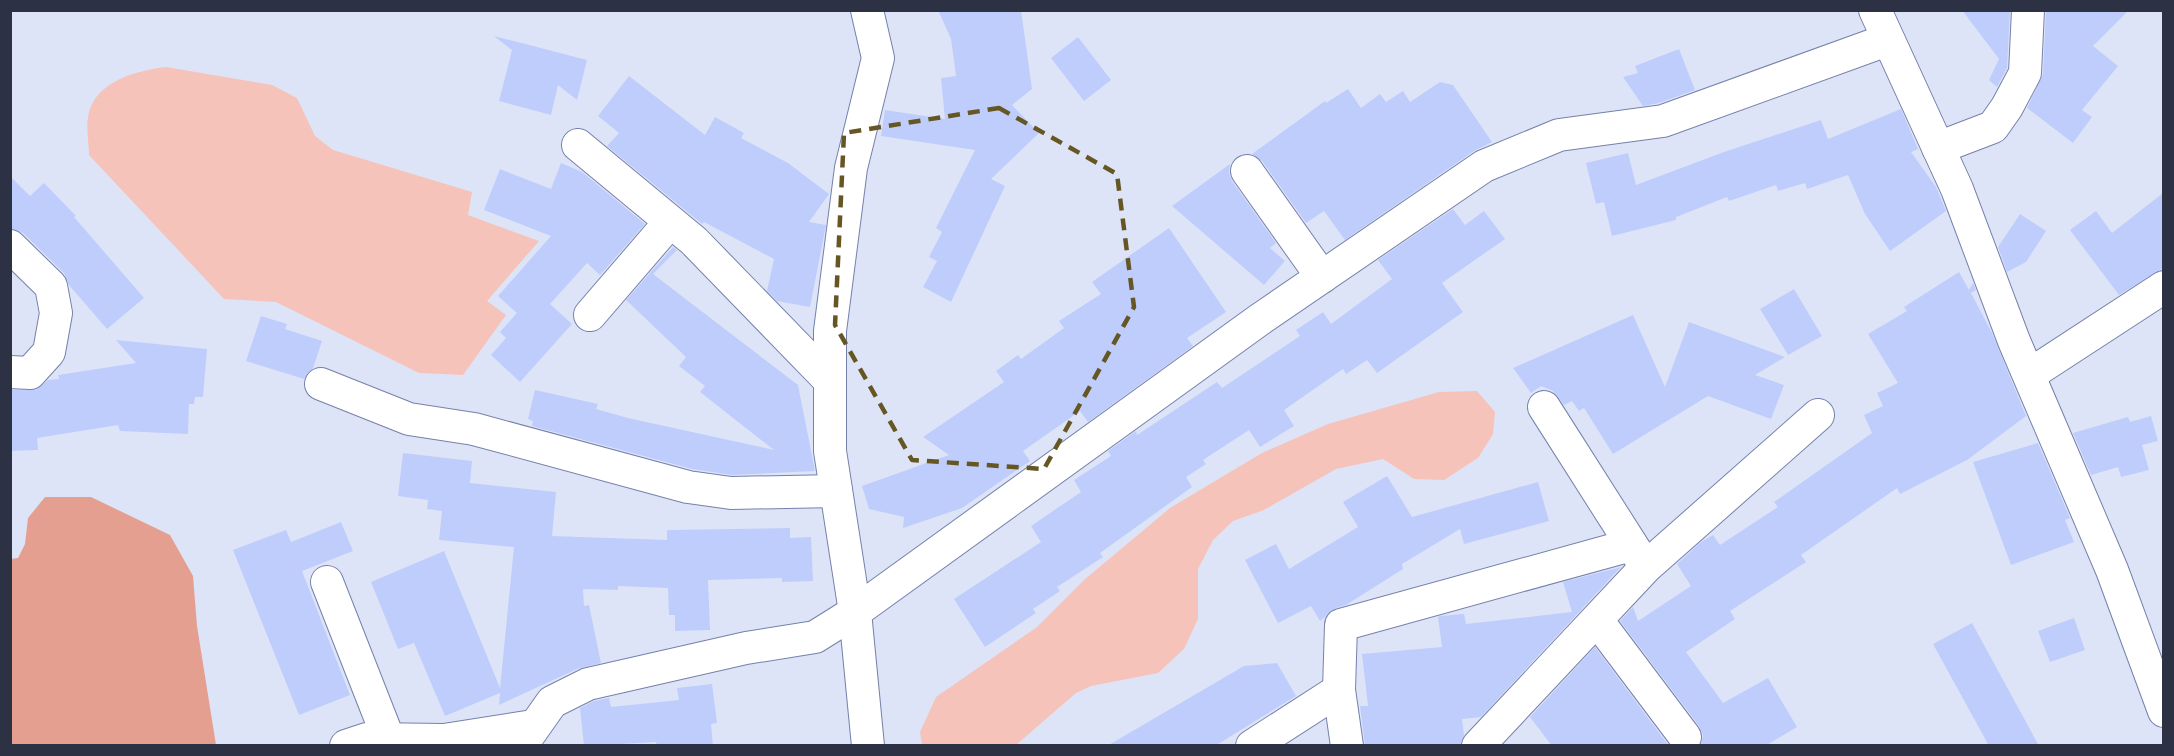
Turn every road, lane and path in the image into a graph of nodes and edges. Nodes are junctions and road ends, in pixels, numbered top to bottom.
1 (867, 10) edge
2 (1875, 10) edge
3 (2028, 10) edge
4 (1887, 40) junction
5 (578, 145) dead end
6 (1938, 148) junction
7 (1247, 171) dead end
8 (670, 222) junction
9 (10, 246) edge
10 (1322, 277) junction
11 (2163, 287) edge
12 (590, 315) dead end
13 (10, 372) edge
14 (2029, 375) junction
15 (830, 381) junction
16 (321, 384) dead end
17 (1544, 407) dead end
18 (1818, 415) dead end
19 (836, 491) junction
20 (1639, 556) junction
21 (327, 582) dead end
22 (855, 612) junction
23 (1597, 620) junction
24 (1340, 690) junction
25 (2163, 711) edge
26 (527, 736) edge
27 (1685, 737) dead end
28 (389, 740) junction
29 (346, 746) edge
30 (868, 746) edge
31 (1252, 746) edge
32 (1347, 746) edge
33 (1478, 746) edge

1 - 15 street
2 - 4 street
3 - 6 street
4 - 6 street
4 - 10 street
5 - 8 street
6 - 14 street
7 - 10 street
8 - 12 street
8 - 15 street
9 - 13 street
10 - 22 street
11 - 14 street
14 - 25 street
15 - 19 street
16 - 19 street
17 - 20 street
18 - 20 street
19 - 22 street
20 - 23 street
20 - 24 street
21 - 28 street
22 - 26 street
22 - 30 street
23 - 27 street
23 - 33 street
24 - 31 street
24 - 32 street
26 - 28 street
28 - 29 street

